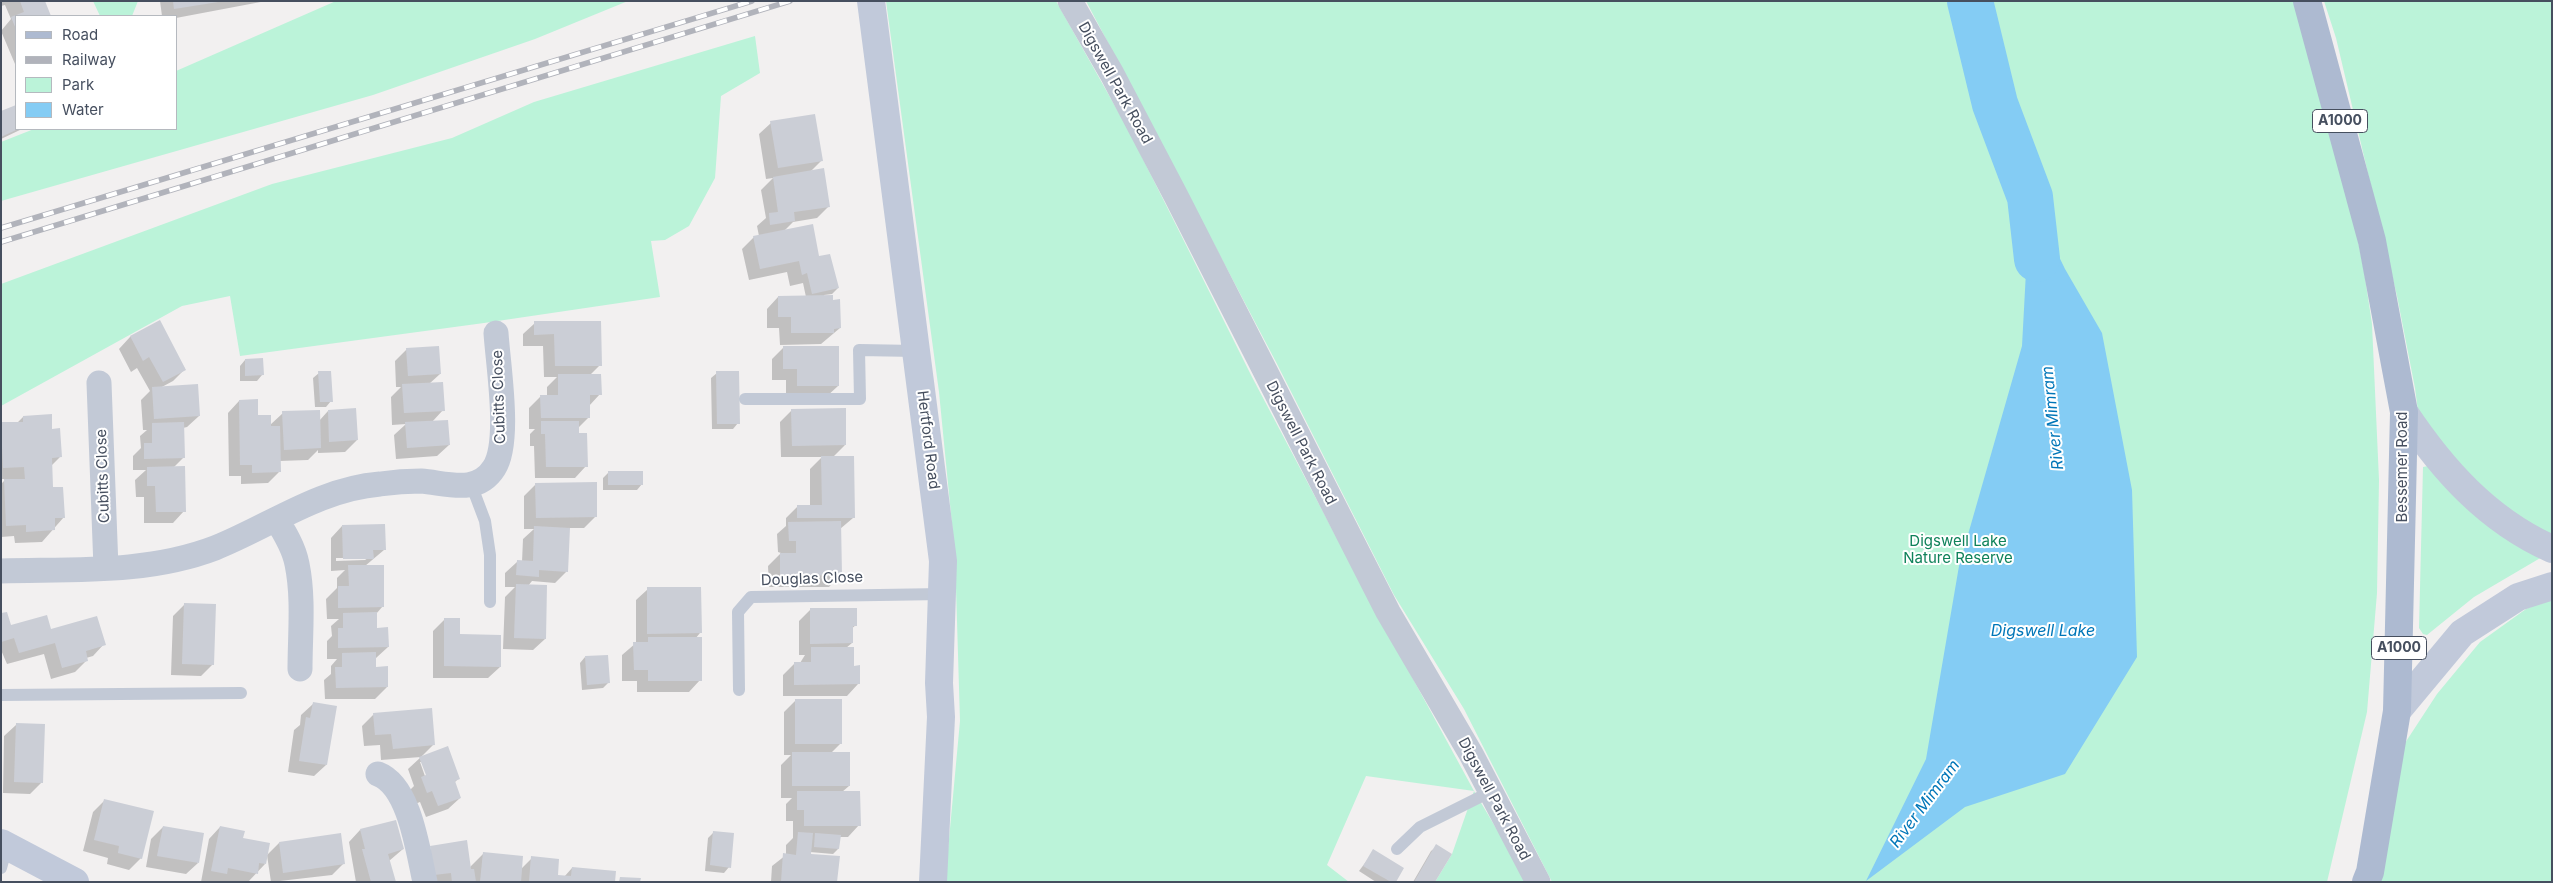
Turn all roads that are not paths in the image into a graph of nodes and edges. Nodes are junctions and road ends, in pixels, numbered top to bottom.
1 (871, 1) edge
2 (1070, 1) edge
3 (2307, 1) edge
4 (496, 333) dead end
5 (916, 351) junction
6 (99, 383) dead end
7 (745, 399) dead end
8 (2404, 412) junction
9 (471, 484) junction
10 (276, 519) junction
11 (2552, 549) edge
12 (106, 568) junction
13 (1, 571) edge
14 (2552, 586) edge
15 (943, 594) junction
16 (490, 602) dead end
17 (300, 669) dead end
18 (739, 690) dead end
19 (241, 694) dead end
20 (1, 695) edge
21 (2397, 711) junction
22 (378, 774) dead end
23 (1492, 791) junction
24 (1397, 849) dead end
25 (3, 852) edge
26 (75, 882) edge
27 (425, 882) edge
28 (933, 882) edge
29 (1538, 882) edge
30 (2366, 882) edge

1 - 5 street, Hertford Road
2 - 23 street, Digswell Park Road
3 - 8 main road, Bessemer Road / A1000
4 - 9 street, Cubitts Close
5 - 7 lane
5 - 15 street, Hertford Road
6 - 12 street, Cubitts Close
8 - 11 street
8 - 21 main road, Bessemer Road / A1000
9 - 10 street
9 - 16 lane
10 - 12 street
10 - 17 street
12 - 13 street
14 - 21 street
15 - 18 lane, Douglas Close
15 - 28 street, Hertford Road
19 - 20 lane
21 - 30 main road, Bessemer Road / A1000
22 - 27 street
23 - 24 lane
23 - 29 street, Digswell Park Road
25 - 26 street

